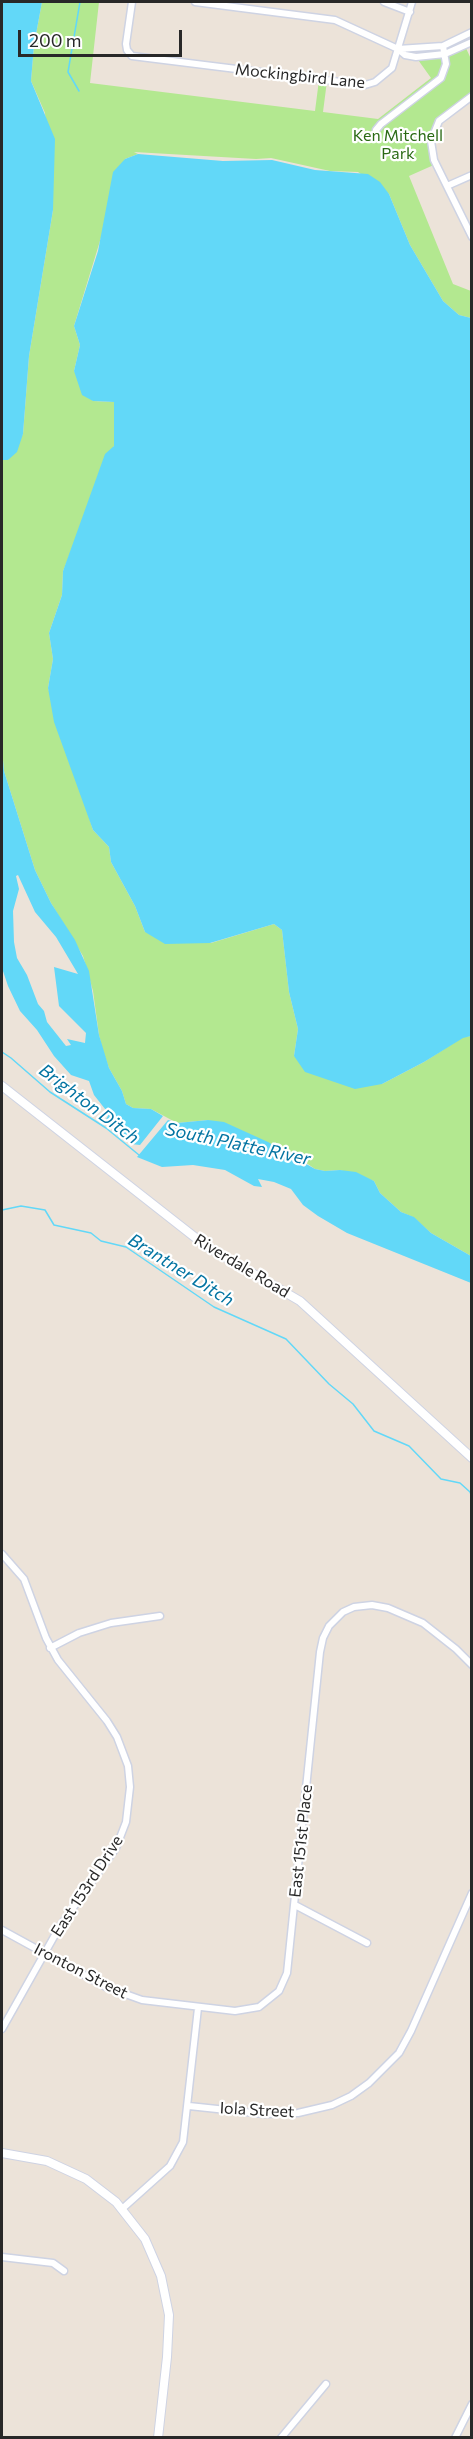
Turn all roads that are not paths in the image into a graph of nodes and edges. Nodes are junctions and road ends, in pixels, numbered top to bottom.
1 (132, 2) edge
2 (195, 2) edge
3 (384, 2) edge
4 (411, 2) edge
5 (410, 12) junction
6 (471, 32) edge
7 (471, 42) edge
8 (443, 46) junction
9 (398, 49) junction
10 (445, 54) junction
11 (471, 96) edge
12 (376, 130) dead end
13 (471, 176) edge
14 (447, 186) junction
15 (471, 237) edge
16 (2, 1086) edge
17 (471, 1458) edge
18 (2, 1554) edge
19 (160, 1616) dead end
20 (50, 1648) junction
21 (471, 1665) edge
22 (471, 1893) edge
23 (295, 1905) junction
24 (2, 1930) edge
25 (367, 1943) dead end
26 (44, 1954) junction
27 (198, 2008) junction
28 (2, 2029) edge
29 (189, 2106) junction
30 (2, 2153) edge
31 (122, 2209) junction
32 (2, 2257) edge
33 (64, 2271) dead end
34 (326, 2384) dead end
35 (471, 2404) edge
36 (158, 2438) edge
37 (281, 2438) edge
38 (455, 2438) edge

1 - 9 street, Mockingbird Lane
2 - 9 street
3 - 5 street
4 - 5 street, Mockingbird Lane
5 - 9 street, Mockingbird Lane
6 - 8 street
7 - 10 street
8 - 9 street
8 - 10 street
9 - 10 street
10 - 12 street
11 - 14 street
13 - 14 street
14 - 15 street
16 - 17 street, Riverdale Road
18 - 20 street, East 153rd Drive
19 - 20 street
20 - 26 street, East 153rd Drive
21 - 23 street, East 151st Place
22 - 29 street, Iola Street
23 - 25 street
23 - 27 street, East 151st Place
24 - 26 street, Ironton Street
26 - 27 street, Ironton Street
26 - 28 street, East 153rd Drive
27 - 29 street
29 - 31 street
30 - 31 street
31 - 36 street
32 - 33 street
34 - 37 street
35 - 38 street

